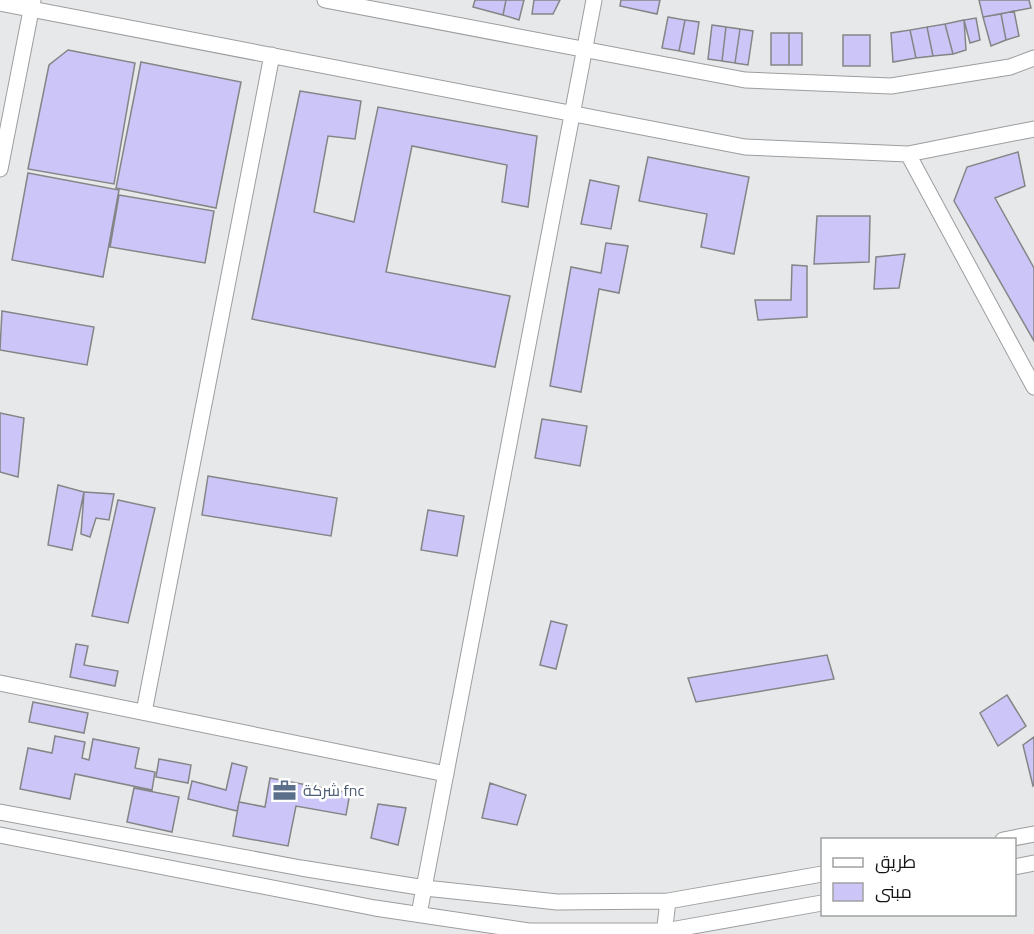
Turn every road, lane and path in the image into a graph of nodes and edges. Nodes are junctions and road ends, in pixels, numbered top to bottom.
1 (325, 0) edge
2 (594, 0) edge
3 (0, 3) edge
4 (32, 4) edge
5 (585, 50) junction
6 (272, 55) junction
7 (1034, 58) edge
8 (574, 114) junction
9 (1034, 129) edge
10 (908, 154) junction
11 (0, 170) edge
12 (1034, 387) edge
13 (0, 682) edge
14 (144, 712) junction
15 (446, 774) junction
16 (0, 812) edge
17 (1034, 834) edge
18 (0, 835) edge
19 (1013, 838) edge
20 (1034, 863) edge
21 (1016, 867) edge
22 (821, 874) edge
23 (425, 888) junction
24 (668, 901) junction
25 (821, 903) edge
26 (420, 914) junction
27 (664, 932) edge

1 - 5 street
2 - 5 street
3 - 4 street
4 - 6 street
4 - 11 street
5 - 7 street
5 - 8 street
6 - 8 street
6 - 14 street
8 - 10 street
8 - 15 street
9 - 10 street
10 - 12 street
13 - 14 street
14 - 15 street
15 - 23 street
16 - 23 street
17 - 19 street
18 - 26 street
20 - 21 street
22 - 24 street
23 - 24 street
23 - 26 street
24 - 27 street
25 - 27 street
26 - 27 street

